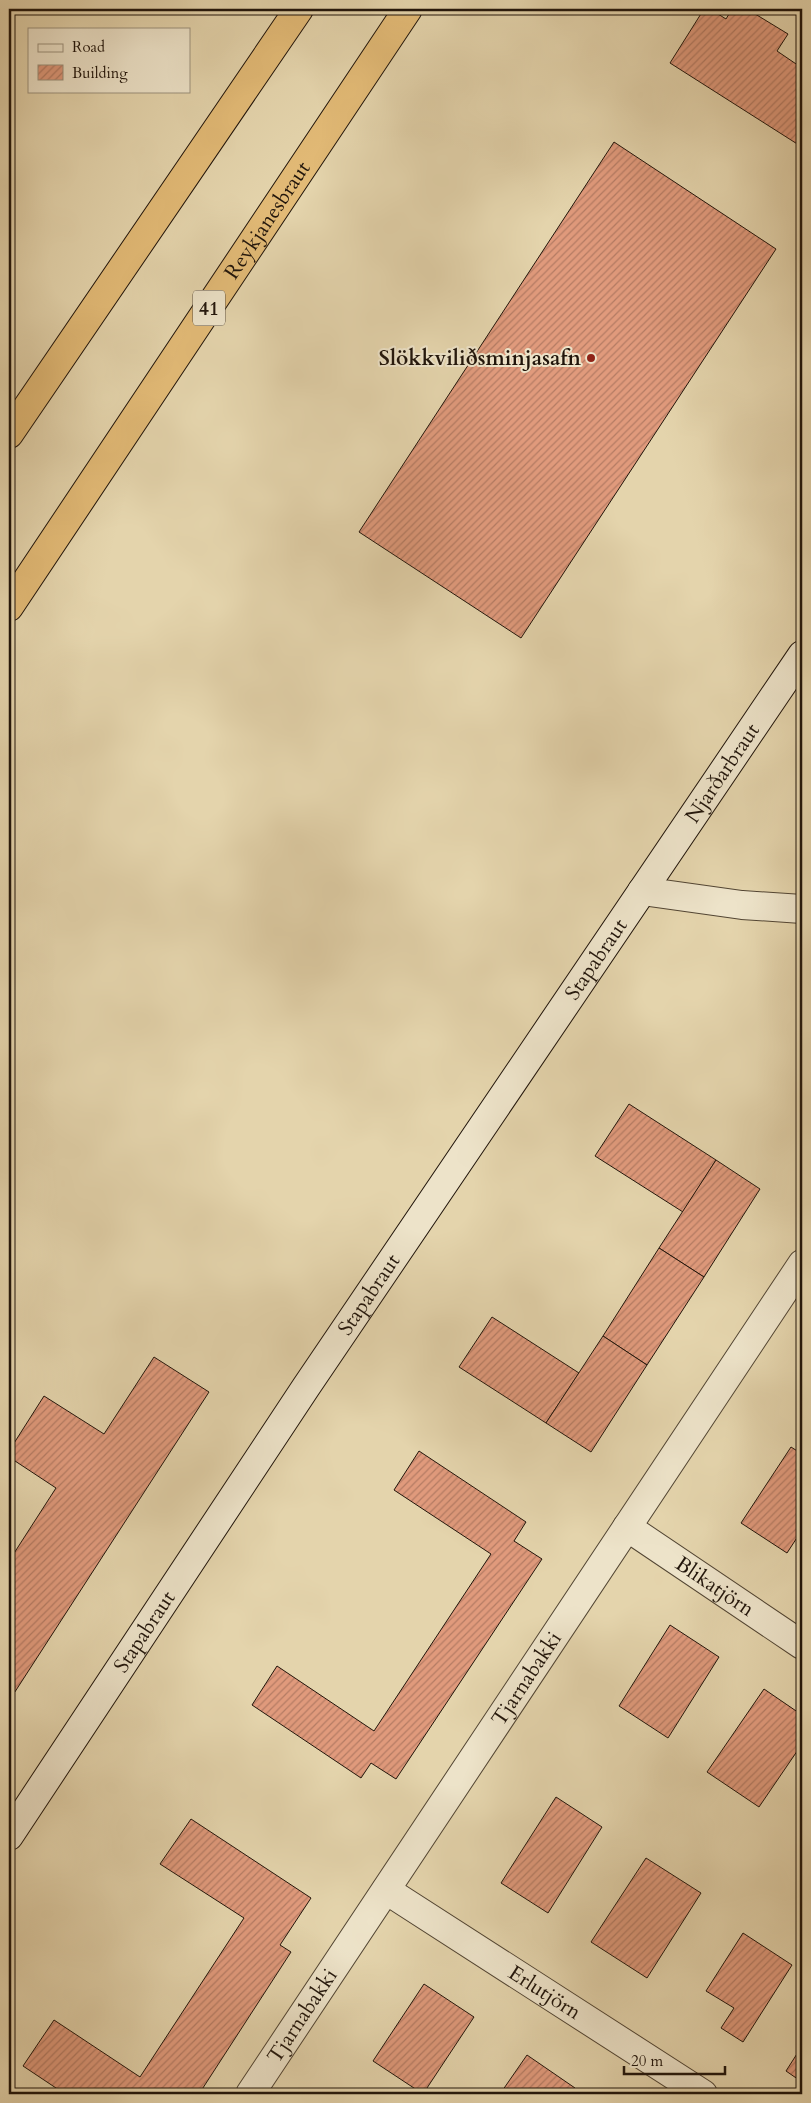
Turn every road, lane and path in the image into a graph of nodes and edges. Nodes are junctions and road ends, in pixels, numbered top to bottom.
1 (299, 9) edge
2 (408, 9) edge
3 (9, 434) edge
4 (9, 607) edge
5 (802, 655) edge
6 (642, 890) junction
7 (802, 909) edge
8 (802, 1264) edge
9 (627, 1528) junction
10 (802, 1645) edge
11 (9, 1836) edge
12 (386, 1890) junction
13 (250, 2094) edge
14 (703, 2094) edge

1 - 3 highway
2 - 4 highway, Reykjanesbraut / 41
5 - 6 street, Njarðarbraut
6 - 7 street
6 - 11 street, Stapabraut
8 - 9 street, Tjarnabakki
9 - 10 street, Blikatjörn
9 - 12 street, Tjarnabakki
12 - 13 street, Tjarnabakki
12 - 14 street, Erlutjörn

